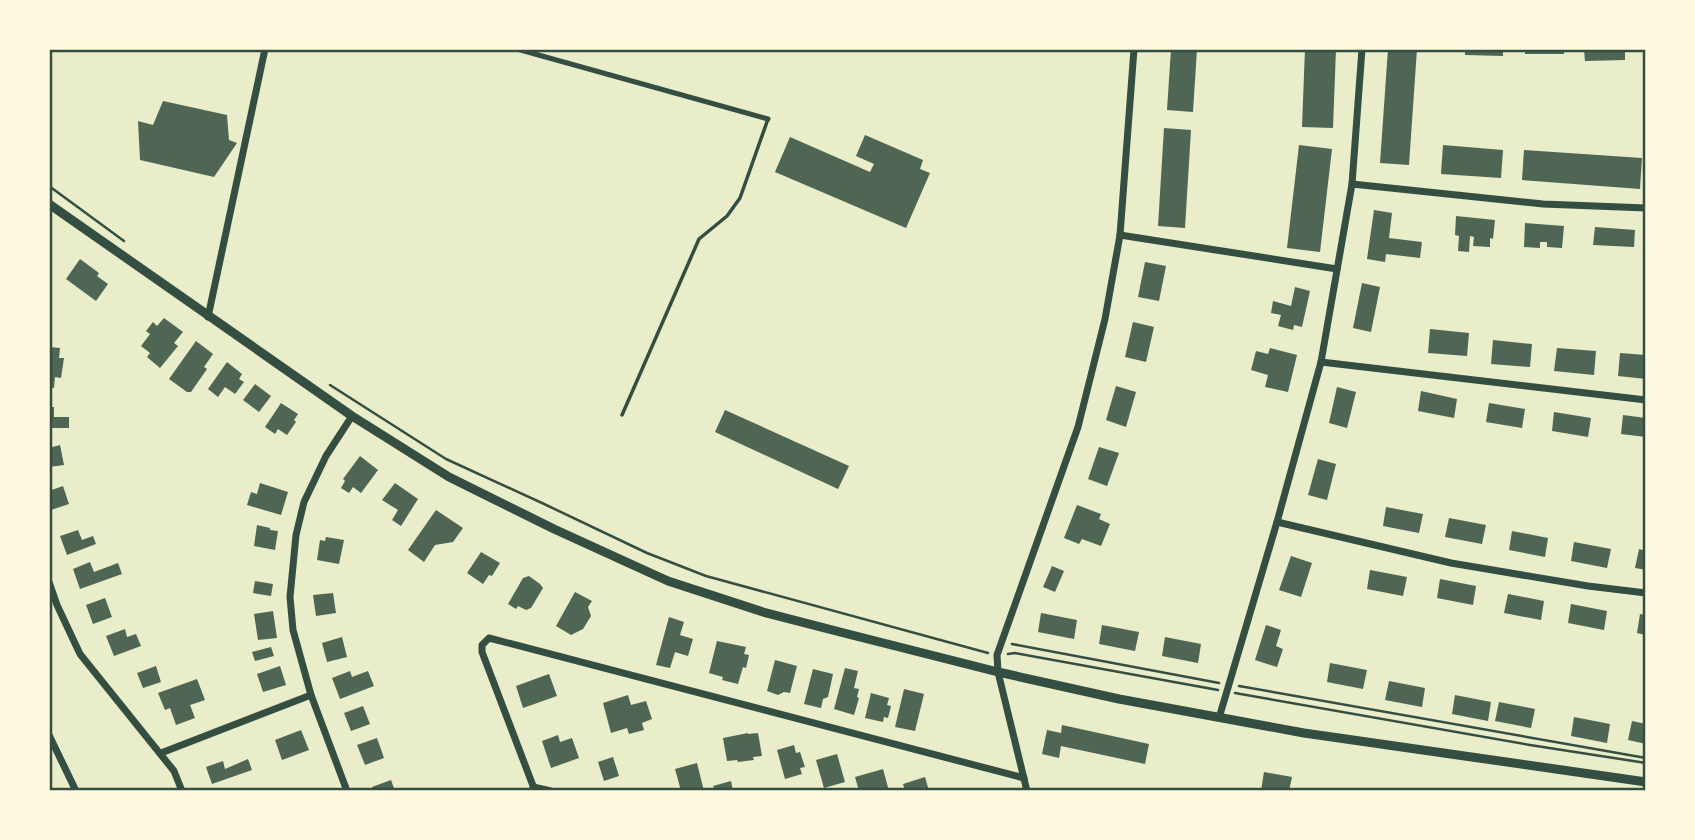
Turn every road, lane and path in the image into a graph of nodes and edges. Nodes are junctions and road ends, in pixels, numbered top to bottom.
1 (265, 49) edge
2 (517, 49) edge
3 (1134, 49) edge
4 (1362, 49) edge
5 (768, 119) joint
6 (1352, 184) junction
7 (49, 186) edge
8 (49, 204) edge
9 (1646, 208) edge
10 (1120, 235) junction
11 (131, 246) dead end
12 (1337, 269) junction
13 (208, 317) junction
14 (1321, 362) junction
15 (321, 379) dead end
16 (1646, 400) edge
17 (622, 415) dead end
18 (352, 416) junction
19 (1277, 522) junction
20 (49, 582) edge
21 (1646, 593) edge
22 (1002, 642) junction
23 (998, 655) junction
24 (998, 672) junction
25 (1227, 688) junction
26 (312, 695) junction
27 (1219, 718) junction
28 (49, 735) edge
29 (161, 753) junction
30 (1646, 761) edge
31 (1024, 778) junction
32 (1646, 782) edge
33 (534, 789) edge
34 (76, 791) edge
35 (181, 791) edge
36 (347, 791) edge
37 (551, 791) edge
38 (1027, 791) edge

1 - 13 street
2 - 5 street
3 - 10 street
4 - 6 street
5 - 17 lane
6 - 9 street
6 - 12 street
7 - 11 path
8 - 13 street
10 - 12 street
10 - 22 street
12 - 14 street
13 - 18 street
14 - 16 street
14 - 19 street
15 - 23 path
18 - 24 street
18 - 26 street
19 - 21 street
19 - 25 street
20 - 29 street
22 - 23 street
22 - 25 path
23 - 24 street
23 - 25 path
24 - 27 street
24 - 31 street
25 - 27 street
25 - 30 path
25 - 30 path
26 - 29 street
26 - 36 street
27 - 32 street
28 - 34 street
29 - 35 street
31 - 33 street
31 - 38 street
33 - 37 street

